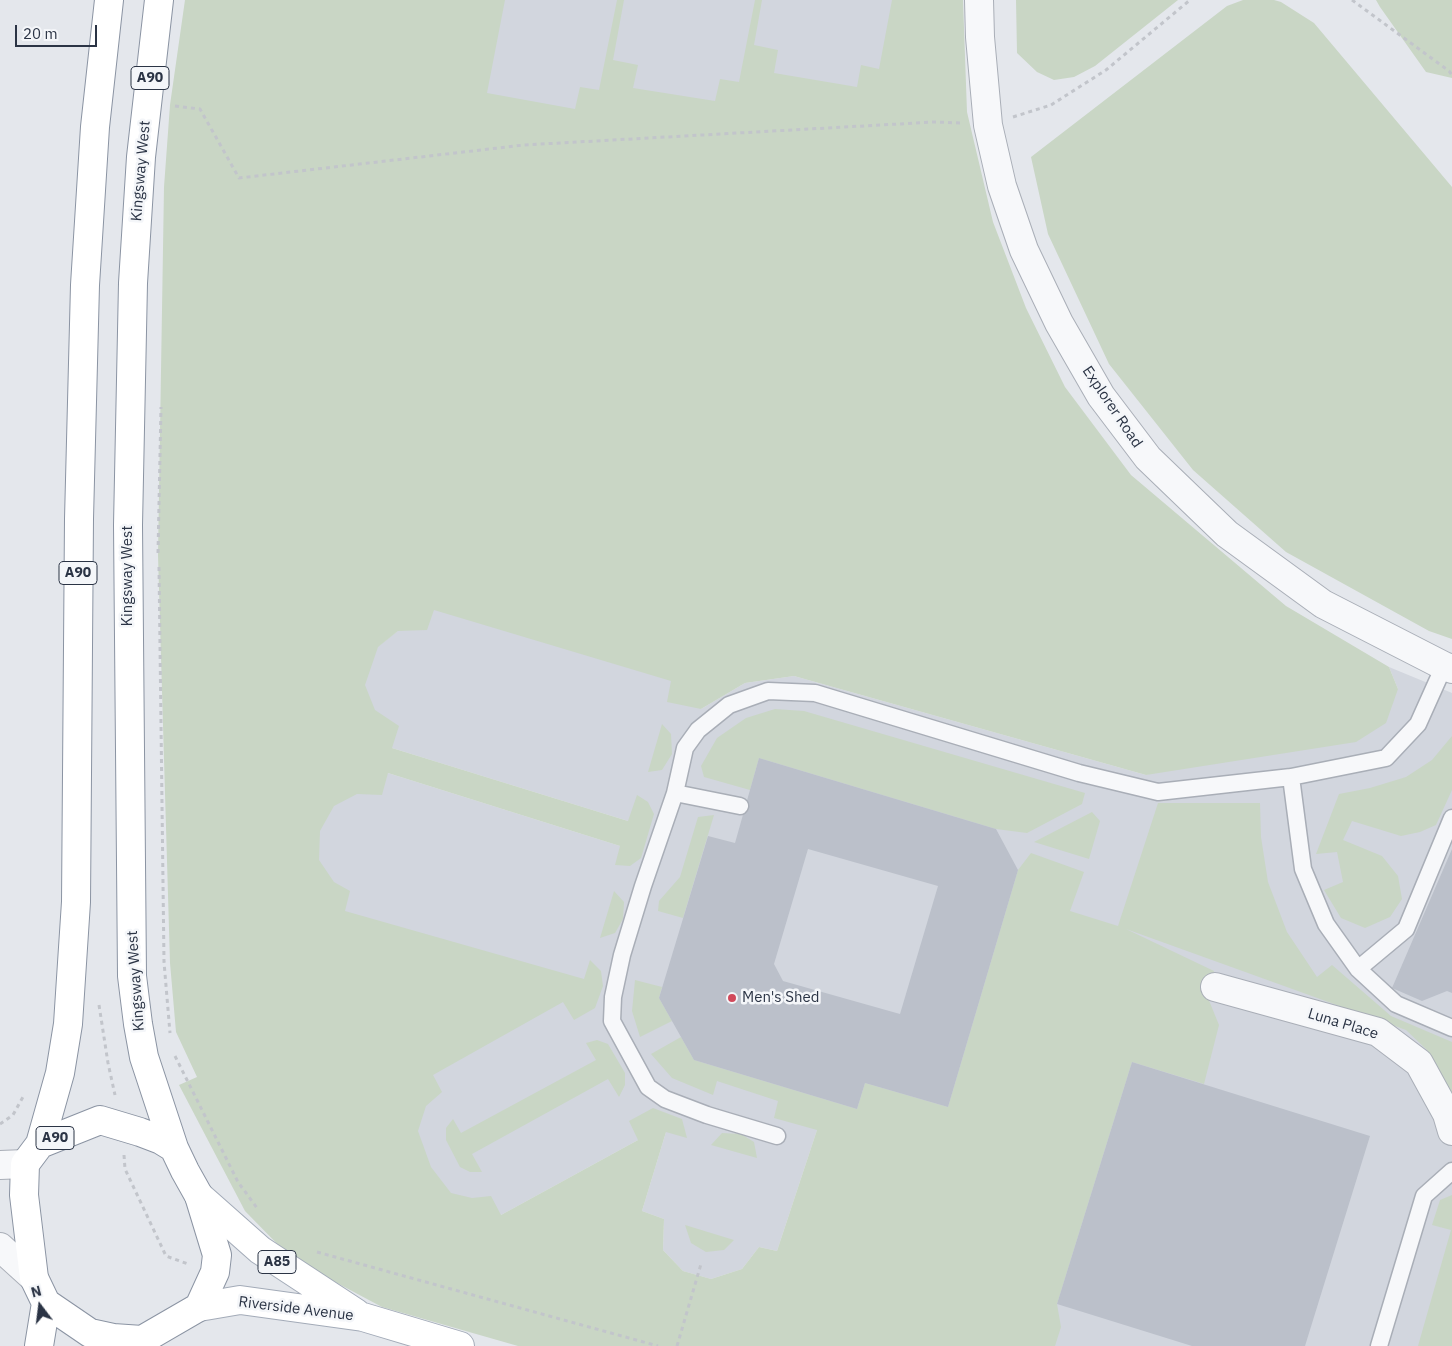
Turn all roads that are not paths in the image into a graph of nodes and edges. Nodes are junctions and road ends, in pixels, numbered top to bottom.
1 (109, 0) edge
2 (159, 0) edge
3 (979, 0) edge
4 (1448, 668) edge
5 (1291, 777) junction
6 (675, 793) junction
7 (740, 806) dead end
8 (1452, 818) edge
9 (1358, 969) junction
10 (1215, 987) dead end
11 (1452, 1028) edge
12 (1452, 1131) edge
13 (777, 1136) dead end
14 (174, 1148) junction
15 (22, 1157) edge
16 (1452, 1170) edge
17 (199, 1196) junction
18 (0, 1247) edge
19 (34, 1278) junction
20 (46, 1303) junction
21 (199, 1307) junction
22 (363, 1317) junction
23 (141, 1343) edge
24 (38, 1346) edge
25 (460, 1346) edge
26 (1379, 1346) edge

1 - 15 main road, A90
2 - 14 main road, Kingsway West / A90
3 - 4 street, Explorer Road
4 - 5 lane
5 - 6 lane
5 - 9 lane
6 - 7 lane
6 - 13 lane
8 - 9 lane
9 - 11 lane
10 - 12 street, Luna Place
14 - 15 main road, A90
14 - 17 main road, A90
15 - 19 main road, A90
16 - 26 lane
17 - 21 main road, A90
17 - 22 main road, Riverside Avenue / A85
18 - 19 street
19 - 20 main road, A90
20 - 23 main road, A90
20 - 24 main road
21 - 22 main road, Riverside Avenue / A85
21 - 23 main road, A90
22 - 25 main road, Riverside Avenue / A85

